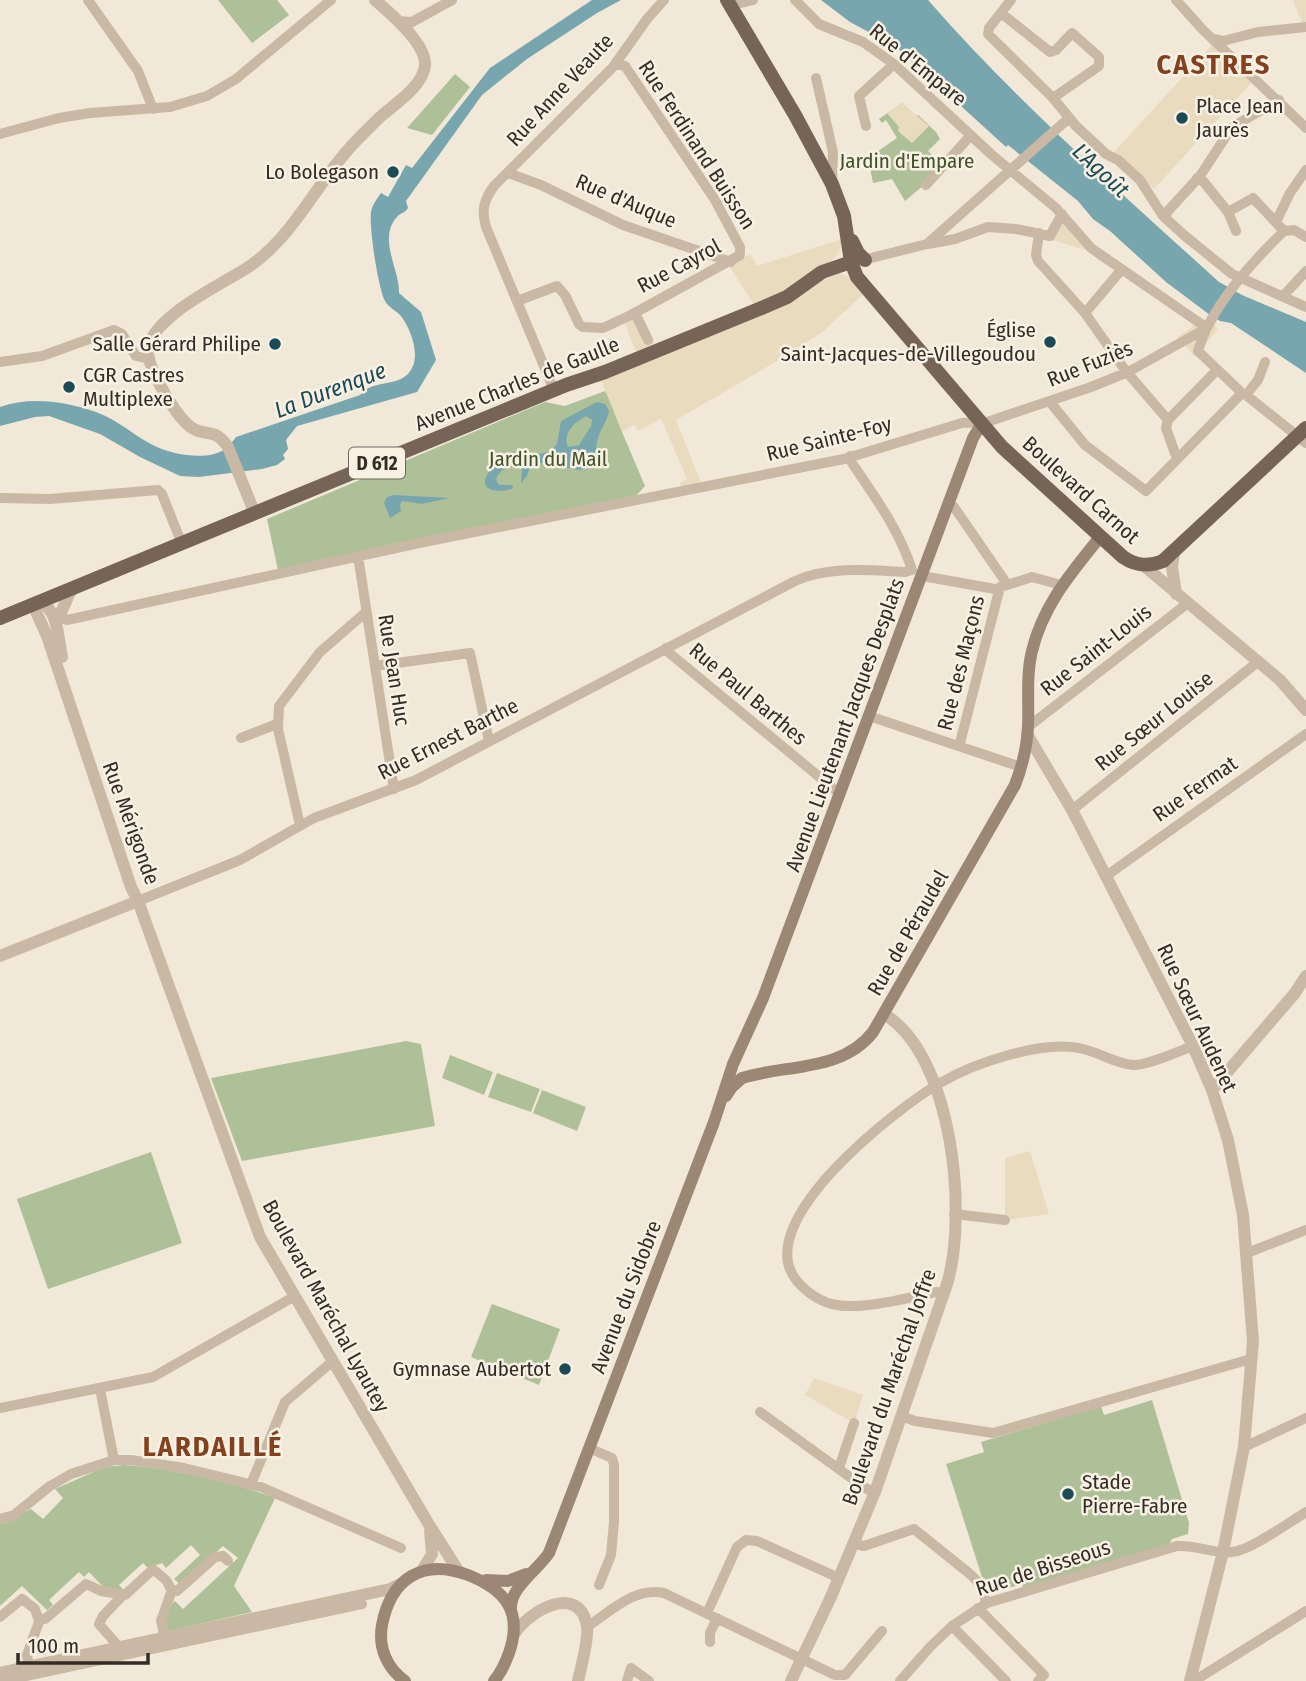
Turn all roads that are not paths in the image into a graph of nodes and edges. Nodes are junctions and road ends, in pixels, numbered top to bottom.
1 (88, 0) edge
2 (331, 0) edge
3 (375, 0) edge
4 (452, 0) edge
5 (664, 0) edge
6 (720, 0) edge
7 (727, 0) edge
8 (734, 0) edge
9 (753, 0) edge
10 (795, 0) edge
11 (1011, 0) edge
12 (1177, 0) edge
13 (1001, 13) junction
14 (735, 15) junction
15 (398, 21) junction
16 (1306, 27) edge
17 (1207, 33) junction
18 (616, 64) junction
19 (894, 64) junction
20 (816, 78) dead end
21 (1053, 98) junction
22 (1279, 100) junction
23 (153, 109) junction
24 (1069, 118) junction
25 (866, 126) dead end
26 (1306, 128) edge
27 (0, 134) edge
28 (971, 135) junction
29 (1011, 170) junction
30 (1306, 170) edge
31 (508, 173) junction
32 (1198, 178) junction
33 (832, 184) junction
34 (926, 185) dead end
35 (1228, 212) junction
36 (1062, 214) junction
37 (1166, 219) junction
38 (1280, 226) junction
39 (847, 230) junction
40 (1236, 231) dead end
41 (1044, 234) junction
42 (1306, 237) edge
43 (927, 244) junction
44 (741, 253) joint
45 (858, 261) junction
46 (731, 262) junction
47 (1122, 269) junction
48 (1306, 271) edge
49 (816, 275) junction
50 (1239, 278) junction
51 (1281, 296) junction
52 (517, 301) junction
53 (1306, 307) edge
54 (635, 313) junction
55 (1084, 313) junction
56 (1208, 326) junction
57 (648, 340) dead end
58 (149, 359) junction
59 (0, 362) edge
60 (1265, 362) dead end
61 (1216, 371) junction
62 (1128, 372) junction
63 (554, 390) junction
64 (1244, 394) junction
65 (1050, 402) junction
66 (967, 406) junction
67 (1168, 420) junction
68 (961, 423) junction
69 (982, 423) junction
70 (1303, 436) edge
71 (850, 456) junction
72 (1177, 459) junction
73 (0, 498) edge
74 (948, 505) junction
75 (255, 514) junction
76 (1100, 537) junction
77 (182, 544) junction
78 (358, 556) junction
79 (1168, 556) junction
80 (1143, 565) junction
81 (919, 574) junction
82 (1061, 585) junction
83 (1004, 586) junction
84 (71, 590) junction
85 (1176, 594) junction
86 (1188, 603) junction
87 (37, 604) junction
88 (365, 613) junction
89 (0, 618) edge
90 (55, 619) junction
91 (666, 648) junction
92 (1259, 661) junction
93 (375, 666) junction
94 (1306, 710) edge
95 (870, 713) junction
96 (277, 723) junction
97 (1028, 731) junction
98 (1306, 734) edge
99 (241, 738) dead end
100 (489, 741) junction
101 (962, 747) junction
102 (1021, 767) junction
103 (394, 789) junction
104 (840, 794) junction
105 (1072, 810) junction
106 (300, 825) junction
107 (1106, 876) junction
108 (138, 901) junction
109 (0, 956) edge
110 (1306, 976) edge
111 (884, 1014) junction
112 (744, 1042) junction
113 (1194, 1046) junction
114 (1206, 1074) junction
115 (1225, 1074) junction
116 (753, 1075) junction
117 (936, 1086) junction
118 (1212, 1090) junction
119 (714, 1122) junction
120 (954, 1214) junction
121 (1005, 1220) dead end
122 (1306, 1230) edge
123 (1247, 1253) junction
124 (943, 1294) junction
125 (295, 1296) junction
126 (1251, 1359) junction
127 (333, 1361) junction
128 (100, 1389) junction
129 (0, 1408) edge
130 (760, 1412) dead end
131 (901, 1416) junction
132 (1306, 1418) edge
133 (854, 1423) dead end
134 (1244, 1447) junction
135 (589, 1448) junction
136 (114, 1460) junction
137 (839, 1468) junction
138 (251, 1484) junction
139 (875, 1492) junction
140 (1306, 1512) edge
141 (0, 1519) edge
142 (428, 1523) junction
143 (854, 1545) junction
144 (401, 1548) dead end
145 (1223, 1552) junction
146 (229, 1561) dead end
147 (541, 1564) junction
148 (423, 1569) junction
149 (459, 1572) junction
150 (839, 1578) junction
151 (480, 1579) junction
152 (401, 1584) junction
153 (599, 1585) dead end
154 (172, 1590) junction
155 (123, 1595) junction
156 (355, 1601) junction
157 (982, 1606) junction
158 (511, 1611) junction
159 (1306, 1611) edge
160 (532, 1614) junction
161 (712, 1616) junction
162 (384, 1617) junction
163 (0, 1618) edge
164 (40, 1619) junction
165 (952, 1626) junction
166 (587, 1627) junction
167 (882, 1631) dead end
168 (515, 1633) junction
169 (165, 1642) junction
170 (710, 1642) dead end
171 (119, 1647) junction
172 (801, 1658) junction
173 (29, 1671) junction
174 (0, 1673) edge
175 (1003, 1680) edge
176 (3, 1681) edge
177 (405, 1681) edge
178 (494, 1681) edge
179 (578, 1681) edge
180 (627, 1681) edge
181 (649, 1681) edge
182 (791, 1681) edge
183 (900, 1681) edge
184 (1038, 1681) edge
185 (1192, 1681) edge

1 - 23 street
2 - 23 street
3 - 15 street
4 - 15 street
5 - 18 street, Rue Anne Veaute
6 - 14 main road
7 - 14 main road
8 - 9 street
10 - 19 street, Rue d'Empare
11 - 13 street
12 - 17 street
13 - 21 street
13 - 21 street
14 - 33 main road
15 - 58 street
16 - 17 street
17 - 22 street
18 - 31 street, Rue Anne Veaute
18 - 44 street, Rue Ferdinand Buisson
19 - 25 street
19 - 28 street, Rue d'Empare
20 - 33 street
21 - 24 street
22 - 26 street
22 - 32 street
23 - 27 street
24 - 29 street
24 - 37 street
28 - 29 street, Rue d'Empare
28 - 34 street
29 - 36 street, Rue d'Empare
29 - 43 street
30 - 38 street
31 - 46 street, Rue d'Auque
31 - 52 street, Rue Anne Veaute
32 - 35 street
32 - 37 street
33 - 39 main road
35 - 38 street
35 - 40 street
36 - 41 street
36 - 47 street, Rue d'Empare
37 - 50 street
38 - 42 street
38 - 50 street
39 - 45 main road
39 - 49 main road
41 - 43 street
41 - 55 street
43 - 45 street
44 - 46 street, Rue Cayrol
45 - 49 main road, Avenue Charles de Gaulle / D 612
45 - 66 main road, Boulevard Carnot
46 - 54 street, Rue Cayrol
47 - 55 street
47 - 56 street, Rue d'Empare
48 - 51 street
49 - 63 main road, Avenue Charles de Gaulle / D 612
50 - 51 street
50 - 56 street
51 - 53 street
52 - 54 street, Rue Cayrol
52 - 63 street
54 - 57 street, Rue Cayrol
55 - 62 street
56 - 61 street
56 - 62 street, Rue Fuziès
58 - 59 street
58 - 75 street
60 - 64 street
61 - 64 street
61 - 67 street
62 - 65 street, Rue Fuziès
62 - 67 street
63 - 75 main road, Avenue Charles de Gaulle / D 612
64 - 70 street
64 - 72 street
65 - 69 street, Rue Fuziès
65 - 72 street
66 - 68 street
66 - 69 main road, Boulevard Carnot
67 - 72 street
68 - 69 street, Rue Sainte-Foy
68 - 71 street, Rue Sainte-Foy
69 - 74 main road, Avenue Lieutenant Jacques Desplats
69 - 76 main road, Boulevard Carnot
70 - 79 main road
71 - 78 street, Rue Sainte-Foy
71 - 81 street
73 - 77 street
74 - 83 street
74 - 95 main road, Avenue Lieutenant Jacques Desplats
75 - 77 main road, Avenue Charles de Gaulle / D 612
76 - 80 main road, Boulevard Carnot
76 - 82 main road
77 - 84 main road, Avenue Charles de Gaulle / D 612
78 - 88 street, Rue Jean Huc
78 - 90 street
79 - 80 main road, Boulevard Carnot
79 - 85 street
80 - 85 street
81 - 83 street, Rue Ernest Barthe
81 - 91 street, Rue Ernest Barthe
82 - 83 street, Rue Ernest Barthe
82 - 97 main road
83 - 101 street, Rue des Maçons
84 - 87 main road, Avenue Charles de Gaulle / D 612
84 - 90 street
85 - 86 street
86 - 92 street
86 - 97 street, Rue Saint-Louis
87 - 89 main road, Avenue Charles de Gaulle / D 612
87 - 90 street
87 - 108 street, Rue Mérigonde
88 - 93 street, Rue Jean Huc
88 - 96 street
90 - 108 street, Rue Mérigonde
91 - 100 street, Rue Ernest Barthe
91 - 104 street, Rue Paul Barthes
92 - 94 street
92 - 105 street, Rue Sœur Louise
93 - 100 street
93 - 103 street, Rue Jean Huc
95 - 101 street
95 - 104 main road, Avenue Lieutenant Jacques Desplats
96 - 99 street
96 - 106 street
97 - 102 main road, Rue de Péraudel
97 - 105 street, Rue Sœur Audenet
98 - 107 street, Rue Fermat
100 - 103 street, Rue Ernest Barthe
101 - 102 street
102 - 111 main road, Rue de Péraudel
103 - 106 street, Rue Ernest Barthe
104 - 112 main road, Avenue Lieutenant Jacques Desplats
105 - 107 street, Rue Sœur Audenet
106 - 108 street, Rue Ernest Barthe
107 - 113 street, Rue Sœur Audenet
108 - 109 street, Rue Ernest Barthe
108 - 125 street, Boulevard Maréchal Lyautey
110 - 115 street
111 - 116 main road, Rue de Péraudel
111 - 117 street, Boulevard du Maréchal Joffre
112 - 116 main road
112 - 119 main road, Avenue du Sidobre
113 - 114 street, Rue Sœur Audenet
113 - 117 street
114 - 115 street
114 - 118 street, Rue Sœur Audenet
115 - 118 street
116 - 119 main road, Rue de Péraudel
117 - 120 street, Boulevard du Maréchal Joffre
117 - 124 street
118 - 123 street, Rue Sœur Audenet
119 - 135 main road, Avenue du Sidobre
120 - 121 street
120 - 124 street, Boulevard du Maréchal Joffre
122 - 123 street
123 - 126 street, Rue Sœur Audenet
124 - 131 street, Boulevard du Maréchal Joffre
125 - 127 street, Boulevard Maréchal Lyautey
125 - 128 street
126 - 131 street
126 - 134 street, Rue Sœur Audenet
127 - 138 street
127 - 142 street, Boulevard Maréchal Lyautey
128 - 129 street
128 - 136 street
130 - 137 street
131 - 139 street, Boulevard du Maréchal Joffre
132 - 134 street
133 - 137 street
134 - 145 street, Rue Sœur Audenet
135 - 147 main road, Avenue du Sidobre
135 - 153 street
136 - 138 street
136 - 141 street
137 - 139 street
138 - 144 street
139 - 143 street, Boulevard du Maréchal Joffre
140 - 145 street
142 - 148 street
142 - 149 street, Boulevard Maréchal Lyautey
143 - 150 street, Boulevard du Maréchal Joffre
143 - 157 street
145 - 157 street, Rue de Bisseous
145 - 185 street, Rue Sœur Audenet
146 - 154 street
147 - 151 main road
147 - 158 main road, Avenue du Sidobre
148 - 149 main road
148 - 152 main road
149 - 151 main road
150 - 161 street
150 - 172 street, Boulevard du Maréchal Joffre
151 - 158 main road
152 - 156 street
152 - 162 main road
154 - 155 street
154 - 169 street
155 - 164 street
155 - 171 street
156 - 162 street
156 - 169 street
157 - 165 street, Rue de Bisseous
157 - 184 street
158 - 160 street
158 - 168 main road
159 - 185 street
160 - 166 street
160 - 168 street
161 - 166 street
161 - 170 street
161 - 172 street
162 - 177 main road
163 - 164 street
164 - 173 street
165 - 175 street
165 - 183 street, Rue de Bisseous
166 - 179 street
167 - 172 street
168 - 178 main road
169 - 171 street
169 - 173 street
171 - 173 street
172 - 182 street, Boulevard du Maréchal Joffre
173 - 174 street
173 - 176 street
180 - 181 street

